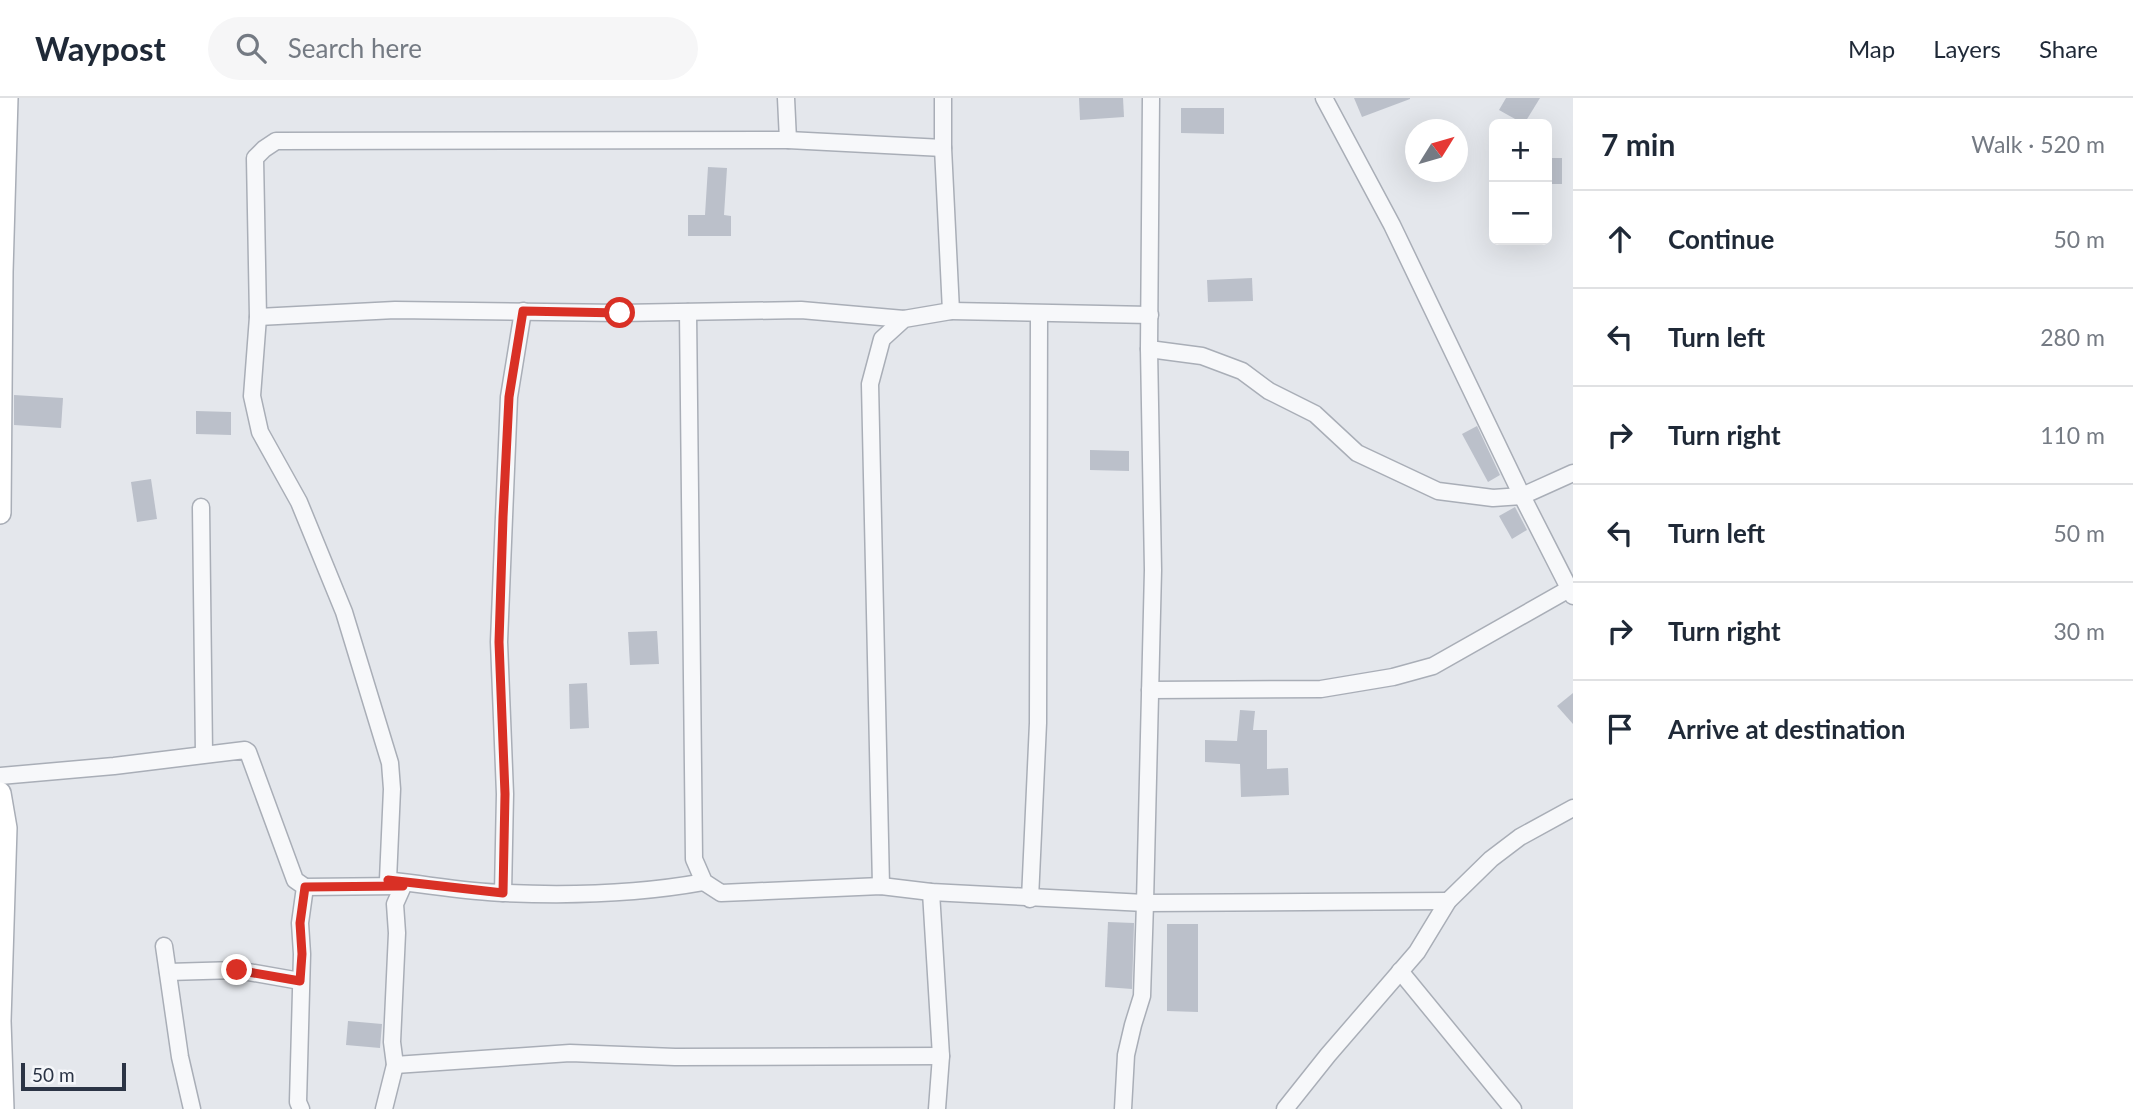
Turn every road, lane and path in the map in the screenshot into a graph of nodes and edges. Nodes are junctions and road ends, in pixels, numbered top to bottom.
1 (8, 98) edge
2 (786, 98) edge
3 (943, 98) edge
4 (1152, 98) edge
5 (1324, 98) edge
6 (788, 140) junction
7 (943, 148) junction
8 (523, 311) junction
9 (688, 312) junction
10 (951, 312) junction
11 (1039, 314) junction
12 (1150, 315) junction
13 (258, 317) junction
14 (904, 319) junction
15 (1149, 349) junction
16 (1573, 473) edge
17 (1522, 496) junction
18 (201, 508) dead end
19 (0, 513) edge
20 (1571, 593) edge
21 (1150, 690) junction
22 (204, 754) junction
23 (0, 776) edge
24 (0, 793) edge
25 (1573, 808) edge
26 (3, 828) edge
27 (704, 882) junction
28 (395, 883) junction
29 (881, 886) junction
30 (305, 887) junction
31 (931, 892) junction
32 (503, 893) junction
33 (1030, 899) junction
34 (1448, 901) junction
35 (1145, 903) junction
36 (164, 946) dead end
37 (1400, 971) junction
38 (168, 972) junction
39 (300, 981) junction
40 (941, 1056) junction
41 (395, 1065) junction
42 (3, 1109) edge
43 (192, 1109) edge
44 (301, 1109) edge
45 (384, 1109) edge
46 (937, 1109) edge
47 (1123, 1109) edge
48 (1284, 1109) edge
49 (1513, 1109) edge

1 - 19 main road
2 - 6 street
3 - 7 street
4 - 12 street
5 - 17 street
6 - 7 street
6 - 13 street
7 - 10 street
8 - 9 street
8 - 13 street
8 - 32 street
9 - 14 street
9 - 27 street
10 - 11 street
10 - 14 street
11 - 12 street
11 - 33 street
12 - 15 street
13 - 28 street
14 - 29 street
15 - 17 street
15 - 21 street
16 - 17 street
17 - 20 street
18 - 22 street
20 - 21 street
21 - 35 street
22 - 23 street
22 - 30 street
24 - 26 main road
25 - 34 street
26 - 42 main road
27 - 29 street
27 - 32 street
28 - 30 street
28 - 32 street
28 - 41 street
29 - 31 street
30 - 39 street
31 - 33 street
31 - 40 street
33 - 35 street
34 - 35 street
34 - 37 street
35 - 47 street
36 - 38 street
37 - 48 street
37 - 49 street
38 - 39 street
38 - 43 street
39 - 44 street
40 - 41 street
40 - 46 street
41 - 45 street

